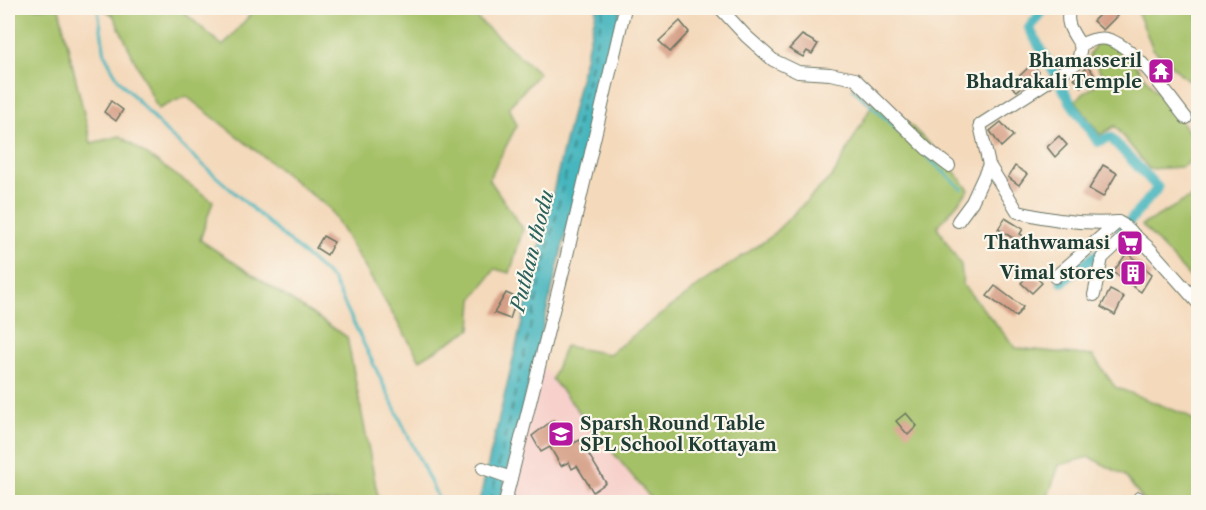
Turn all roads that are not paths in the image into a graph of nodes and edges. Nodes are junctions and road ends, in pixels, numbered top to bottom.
1 (625, 8) edge
2 (720, 8) edge
3 (1070, 8) edge
4 (1080, 45) junction
5 (1186, 118) dead end
6 (989, 165) junction
7 (949, 166) dead end
8 (958, 221) dead end
9 (1125, 226) junction
10 (1054, 277) dead end
11 (1094, 295) dead end
12 (1198, 303) edge
13 (483, 468) dead end
14 (511, 478) junction
15 (505, 502) edge

1 - 14 street
2 - 7 street
3 - 4 street
4 - 5 street
4 - 6 street
6 - 8 street
6 - 9 street
9 - 10 street
9 - 11 street
9 - 12 street
13 - 14 street
14 - 15 street

